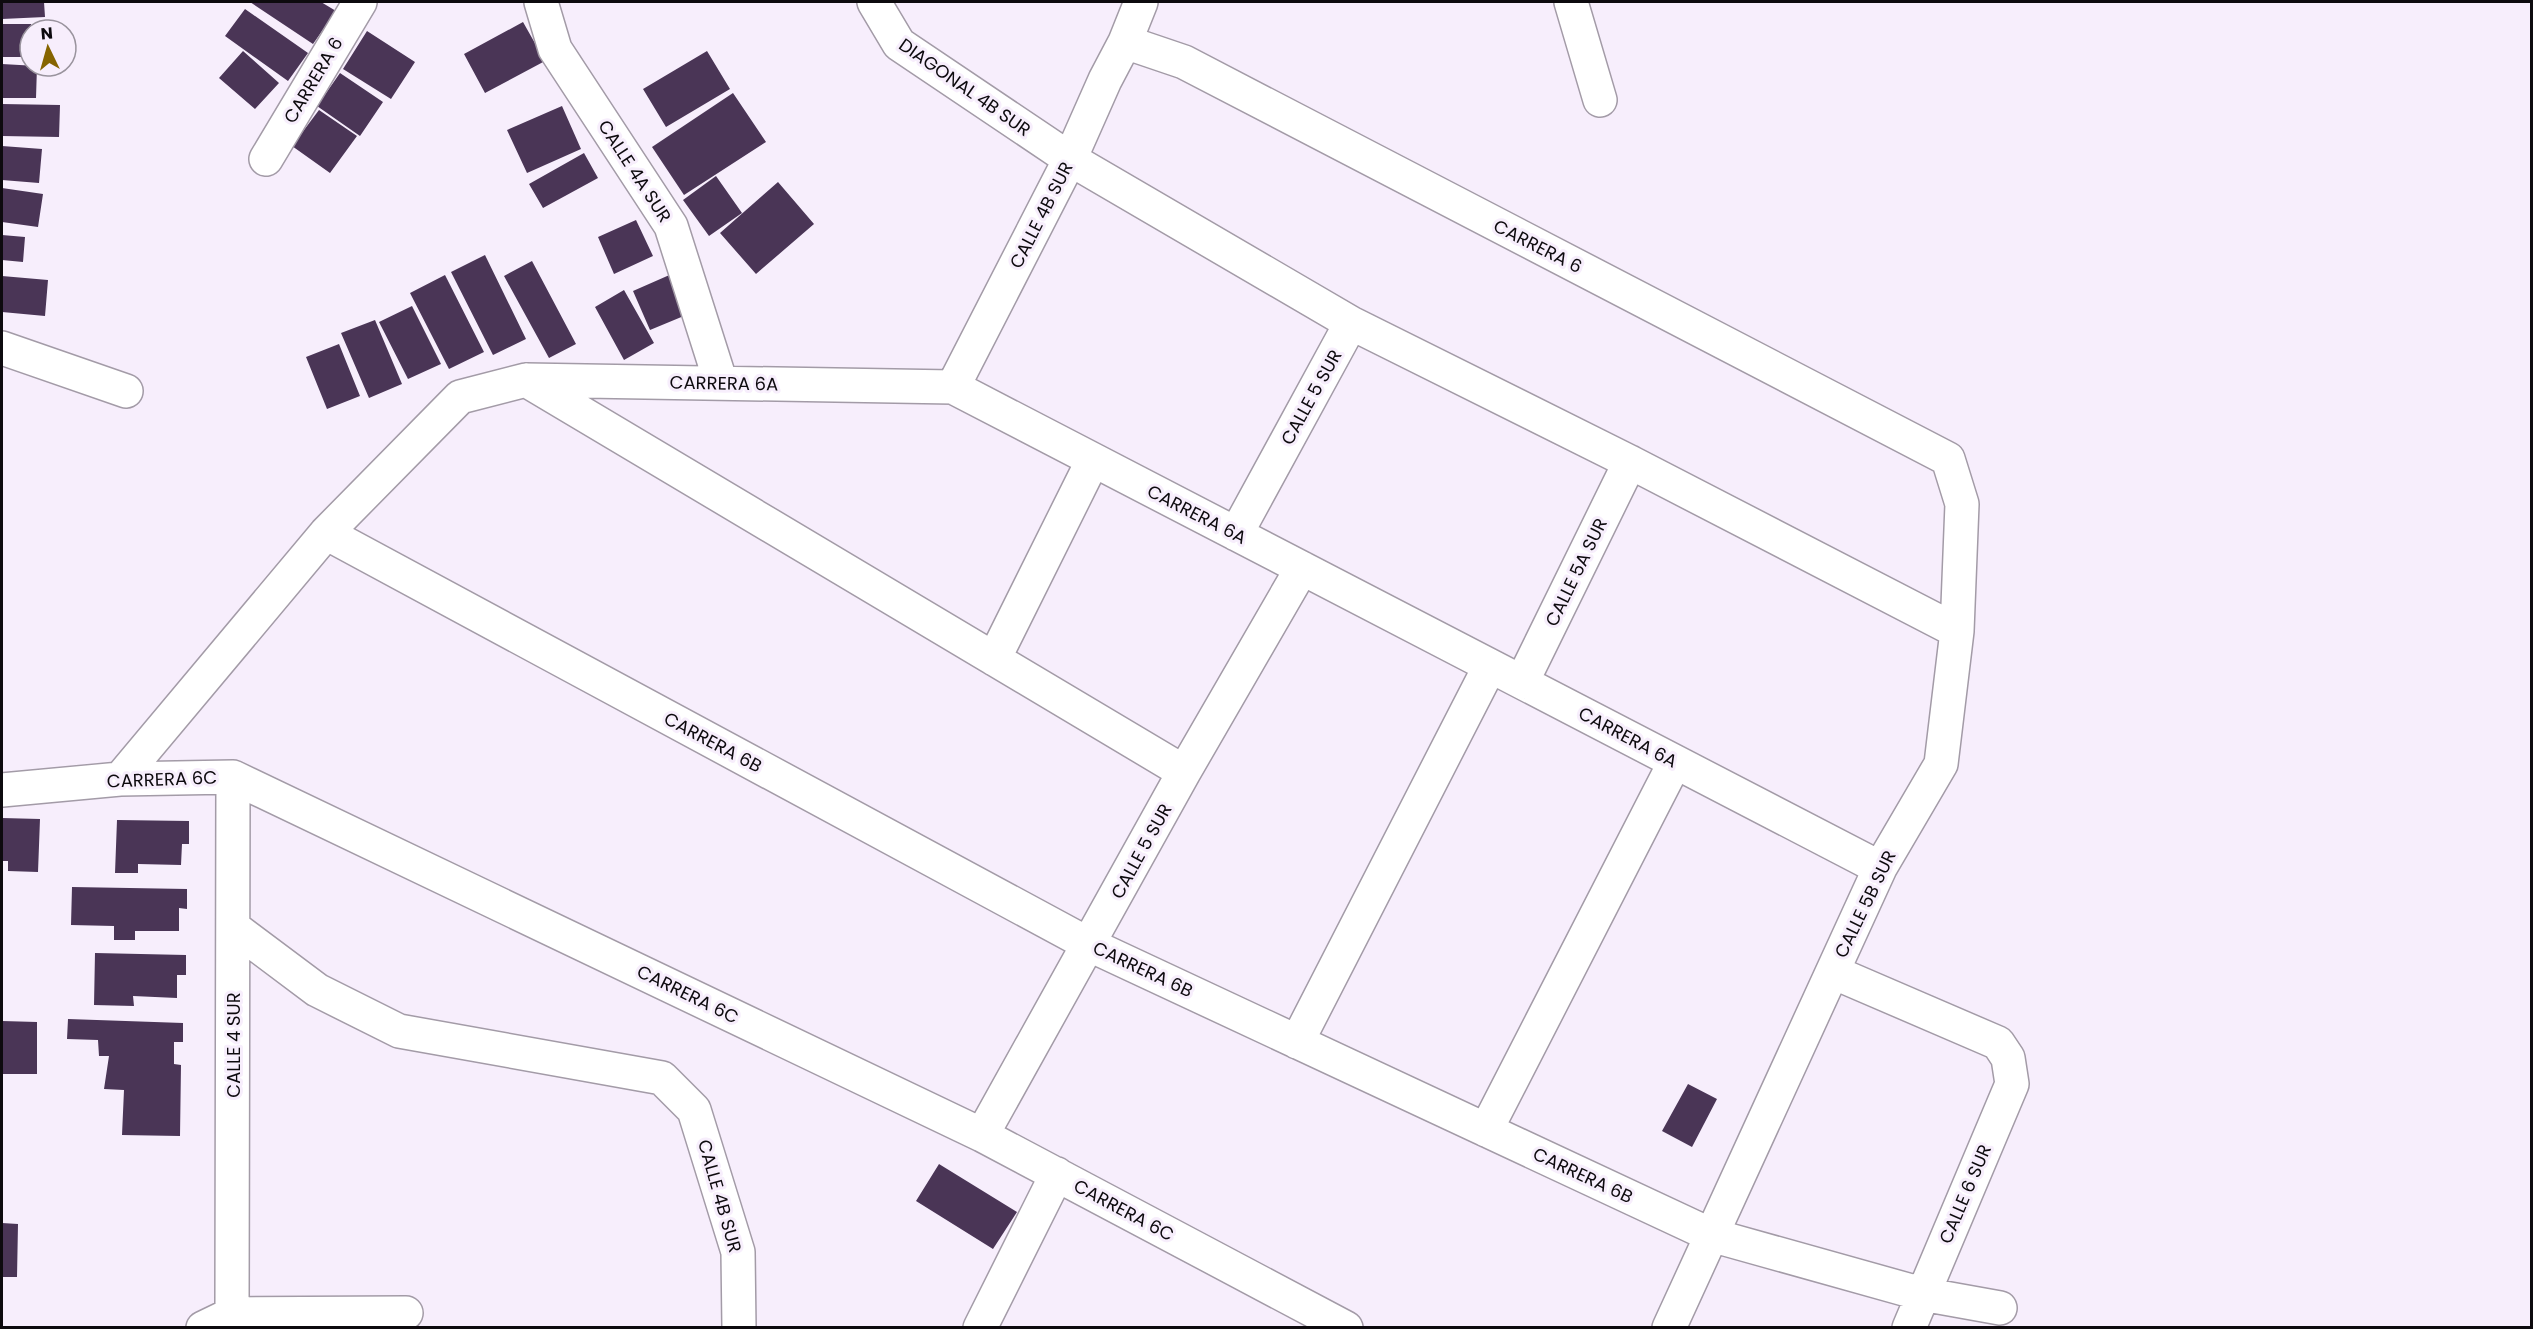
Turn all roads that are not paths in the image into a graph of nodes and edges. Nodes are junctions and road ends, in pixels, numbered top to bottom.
1 (360, 2) edge
2 (541, 2) edge
3 (874, 2) edge
4 (1141, 2) edge
5 (1571, 2) edge
6 (1125, 42) junction
7 (1600, 100) dead end
8 (266, 159) dead end
9 (1070, 159) junction
10 (1351, 323) junction
11 (2, 348) edge
12 (525, 380) junction
13 (721, 383) junction
14 (952, 387) junction
15 (126, 391) dead end
16 (1948, 459) joint
17 (1093, 460) junction
18 (1630, 462) junction
19 (326, 533) junction
20 (1236, 534) junction
21 (1302, 568) junction
22 (1957, 631) junction
23 (994, 659) junction
24 (1490, 666) junction
25 (1522, 682) junction
26 (1675, 762) junction
27 (1184, 772) junction
28 (233, 777) junction
29 (120, 779) junction
30 (2, 790) edge
31 (1880, 868) junction
32 (233, 927) junction
33 (1090, 945) junction
34 (1833, 972) junction
35 (1297, 1042) junction
36 (1486, 1130) junction
37 (982, 1135) junction
38 (1058, 1174) junction
39 (1712, 1235) junction
40 (1922, 1293) junction
41 (2000, 1308) dead end
42 (406, 1313) dead end
43 (217, 1321) edge
44 (739, 1328) edge
45 (980, 1328) edge
46 (1346, 1328) edge
47 (1669, 1328) edge
48 (1910, 1328) edge

1 - 8 street, CARRERA 6
2 - 13 street, CALLE 4A SUR
3 - 9 street, DIAGONAL 4B SUR
4 - 6 street, CALLE 4B SUR
5 - 7 street
6 - 9 street, CALLE 4B SUR
6 - 16 street, CARRERA 6
9 - 10 street, DIAGONAL 4B SUR
9 - 14 street, CALLE 4B SUR
10 - 18 street, DIAGONAL 4B SUR
10 - 20 street, CALLE 5 SUR
11 - 15 street
12 - 13 street, CARRERA 6A
12 - 19 street, CARRERA 6A
12 - 23 street
13 - 14 street, CARRERA 6A
14 - 17 street, CARRERA 6A
16 - 22 street, CALLE 5B SUR
17 - 20 street, CARRERA 6A
17 - 23 street
18 - 22 street, DIAGONAL 4B SUR
18 - 25 street, CALLE 5A SUR
19 - 29 street
19 - 33 street, CARRERA 6B
20 - 21 street, CARRERA 6A
21 - 24 street, CARRERA 6A
21 - 27 street, CALLE 5 SUR
22 - 31 street, CALLE 5B SUR
23 - 27 street
24 - 25 street, CARRERA 6A
24 - 35 street
25 - 26 street, CARRERA 6A
26 - 31 street, CARRERA 6A
26 - 36 street
27 - 33 street, CALLE 5 SUR
28 - 29 street, CARRERA 6C
28 - 32 street, CALLE 4 SUR
28 - 37 street, CARRERA 6C
29 - 30 street, CARRERA 6C
31 - 34 street, CALLE 5B SUR
32 - 43 street, CALLE 4 SUR
32 - 44 street, CALLE 4B SUR
33 - 35 street, CARRERA 6B
33 - 37 street, CALLE 5 SUR
34 - 39 street, CALLE 5B SUR
34 - 40 street, CALLE 6 SUR
35 - 36 street, CARRERA 6B
36 - 39 street, CARRERA 6B
37 - 38 street, CARRERA 6C
38 - 45 street
38 - 46 street, CARRERA 6C
39 - 40 street, CARRERA 6B
39 - 47 street, CALLE 5B SUR
40 - 41 street, CARRERA 6B
40 - 48 street, CALLE 6 SUR
42 - 43 street

